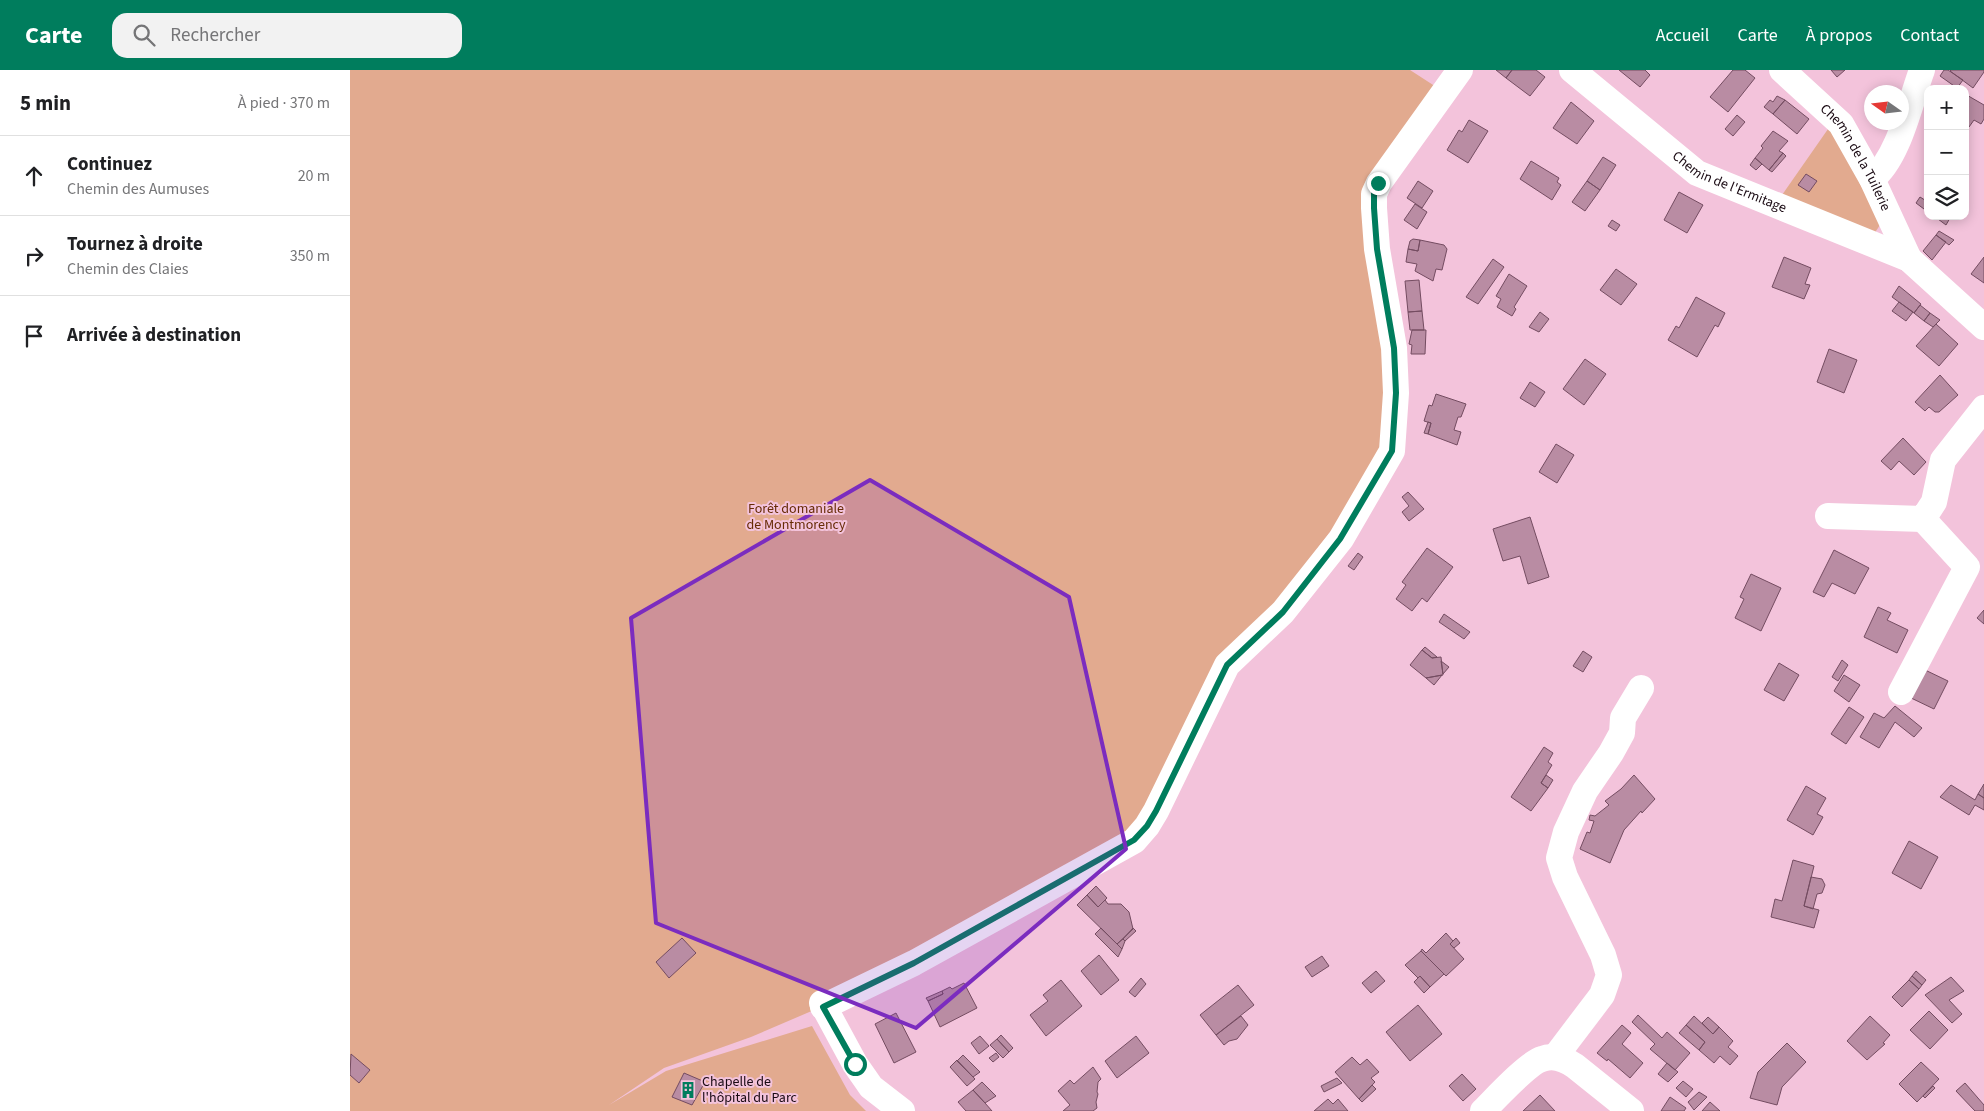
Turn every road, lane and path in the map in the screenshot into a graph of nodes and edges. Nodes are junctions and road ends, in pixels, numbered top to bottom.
1 (1460, 70) edge
2 (1572, 70) edge
3 (1782, 70) edge
4 (1922, 70) edge
5 (1872, 179) junction
6 (1892, 221) junction
7 (1873, 245) junction
8 (1909, 260) junction
9 (1984, 327) edge
10 (1984, 408) edge
11 (1828, 516) dead end
12 (1923, 519) junction
13 (1641, 688) dead end
14 (1901, 692) dead end
15 (1555, 1057) junction
16 (902, 1111) edge
17 (1483, 1111) edge
18 (1631, 1111) edge

1 - 16 street
2 - 7 street, Chemin de l'Ermitage
3 - 5 street, Chemin de la Tuilerie
4 - 5 street
5 - 6 street, Chemin de la Tuilerie
6 - 7 street
6 - 8 street, Chemin de la Tuilerie
7 - 8 street, Chemin de l'Ermitage
8 - 9 street
10 - 12 street
11 - 12 street
12 - 14 street
13 - 15 street
15 - 17 street
15 - 18 street

